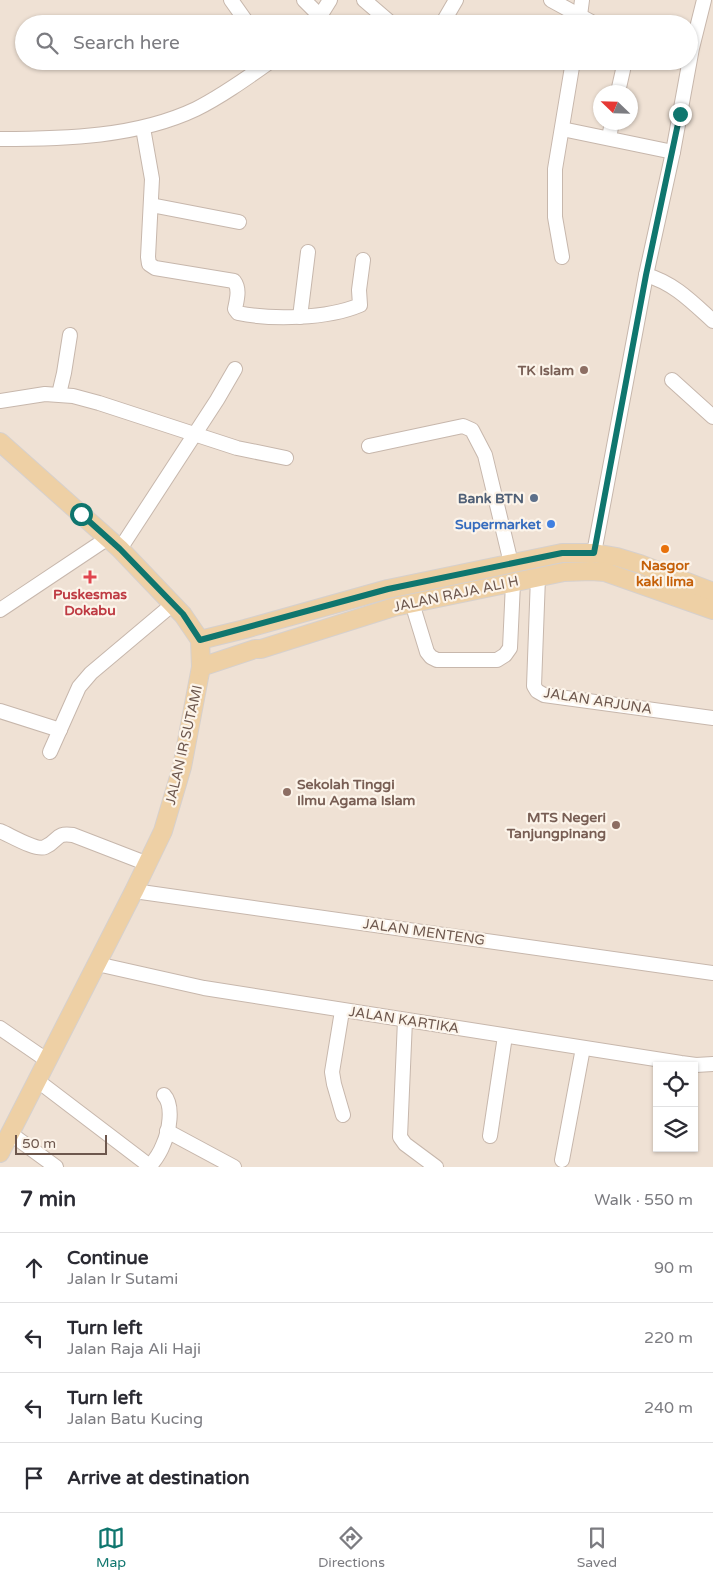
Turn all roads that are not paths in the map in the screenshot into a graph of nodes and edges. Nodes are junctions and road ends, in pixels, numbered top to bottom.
1 (231, 0) edge
2 (304, 0) edge
3 (330, 0) edge
4 (364, 0) edge
5 (456, 0) edge
6 (551, 0) edge
7 (582, 0) edge
8 (704, 0) edge
9 (242, 15) edge
10 (312, 15) edge
11 (319, 15) edge
12 (382, 15) edge
13 (447, 15) edge
14 (574, 15) edge
15 (580, 15) edge
16 (698, 21) edge
17 (258, 70) edge
18 (572, 70) edge
19 (623, 70) edge
20 (686, 70) edge
21 (620, 85) edge
22 (143, 128) junction
23 (562, 129) junction
24 (610, 130) edge
25 (609, 138) junction
26 (0, 139) edge
27 (673, 152) junction
28 (151, 205) junction
29 (239, 222) dead end
30 (308, 252) dead end
31 (562, 257) dead end
32 (363, 260) dead end
33 (646, 275) junction
34 (300, 317) junction
35 (713, 321) edge
36 (70, 335) dead end
37 (235, 369) dead end
38 (672, 380) dead end
39 (59, 394) junction
40 (0, 401) edge
41 (713, 417) edge
42 (194, 434) junction
43 (0, 442) edge
44 (369, 446) dead end
45 (286, 458) dead end
46 (114, 543) junction
47 (594, 553) junction
48 (616, 557) junction
49 (510, 563) junction
50 (615, 575) junction
51 (538, 578) junction
52 (513, 583) junction
53 (713, 592) edge
54 (412, 603) junction
55 (173, 604) junction
56 (0, 610) edge
57 (713, 610) edge
58 (200, 640) junction
59 (201, 667) junction
60 (0, 711) edge
61 (713, 718) edge
62 (60, 730) junction
63 (50, 752) dead end
64 (0, 831) edge
65 (148, 864) junction
66 (134, 891) junction
67 (97, 964) junction
68 (713, 973) edge
69 (342, 1011) junction
70 (405, 1020) junction
71 (0, 1028) edge
72 (505, 1036) junction
73 (583, 1048) junction
74 (48, 1061) junction
75 (713, 1064) edge
76 (38, 1081) junction
77 (164, 1095) dead end
78 (343, 1115) dead end
79 (167, 1131) junction
80 (11, 1134) junction
81 (490, 1136) dead end
82 (0, 1153) edge
83 (562, 1160) dead end
84 (56, 1167) edge
85 (151, 1167) edge
86 (234, 1167) edge
87 (436, 1167) edge

1 - 9 street
2 - 10 street
3 - 11 street
4 - 12 street
5 - 13 street
6 - 14 street
7 - 15 street
8 - 16 street
17 - 22 street
18 - 23 street
19 - 21 street
20 - 27 street
22 - 26 street
22 - 28 street
23 - 25 street
23 - 31 street
24 - 25 street
25 - 27 street
27 - 33 street
28 - 29 street
28 - 34 street
30 - 34 street
32 - 34 street
33 - 35 street
33 - 47 street
36 - 39 street
37 - 42 street
38 - 41 street
39 - 40 street
39 - 42 street
42 - 45 street
42 - 46 street
43 - 46 main road
44 - 49 street
46 - 55 main road
46 - 56 street
47 - 48 main road
47 - 49 main road
48 - 50 main road
48 - 53 main road
49 - 58 main road
50 - 51 main road, JALAN RAJA ALI H
50 - 57 main road, JALAN RAJA ALI H
51 - 52 main road, JALAN RAJA ALI H
51 - 61 street, JALAN ARJUNA
52 - 54 main road, JALAN RAJA ALI H
52 - 54 street
54 - 59 main road, JALAN RAJA ALI H
55 - 58 main road
55 - 62 street
58 - 59 main road, JALAN IR SUTAMI
59 - 65 main road, JALAN IR SUTAMI
60 - 62 street
62 - 63 street
64 - 65 street
65 - 66 main road, JALAN IR SUTAMI
66 - 67 main road, JALAN IR SUTAMI
66 - 68 street, JALAN MENTENG
67 - 69 street, JALAN KARTIKA
67 - 74 main road, JALAN IR SUTAMI
69 - 70 street, JALAN KARTIKA
69 - 78 street
70 - 72 street, JALAN KARTIKA
70 - 87 street
71 - 74 street
72 - 73 street, JALAN KARTIKA
72 - 81 street
73 - 75 street, JALAN KARTIKA
73 - 83 street
74 - 76 main road, JALAN IR SUTAMI
76 - 80 main road, JALAN IR SUTAMI
76 - 85 street
77 - 79 street
79 - 85 street
79 - 86 street
80 - 82 main road, JALAN IR SUTAMI
80 - 84 street

